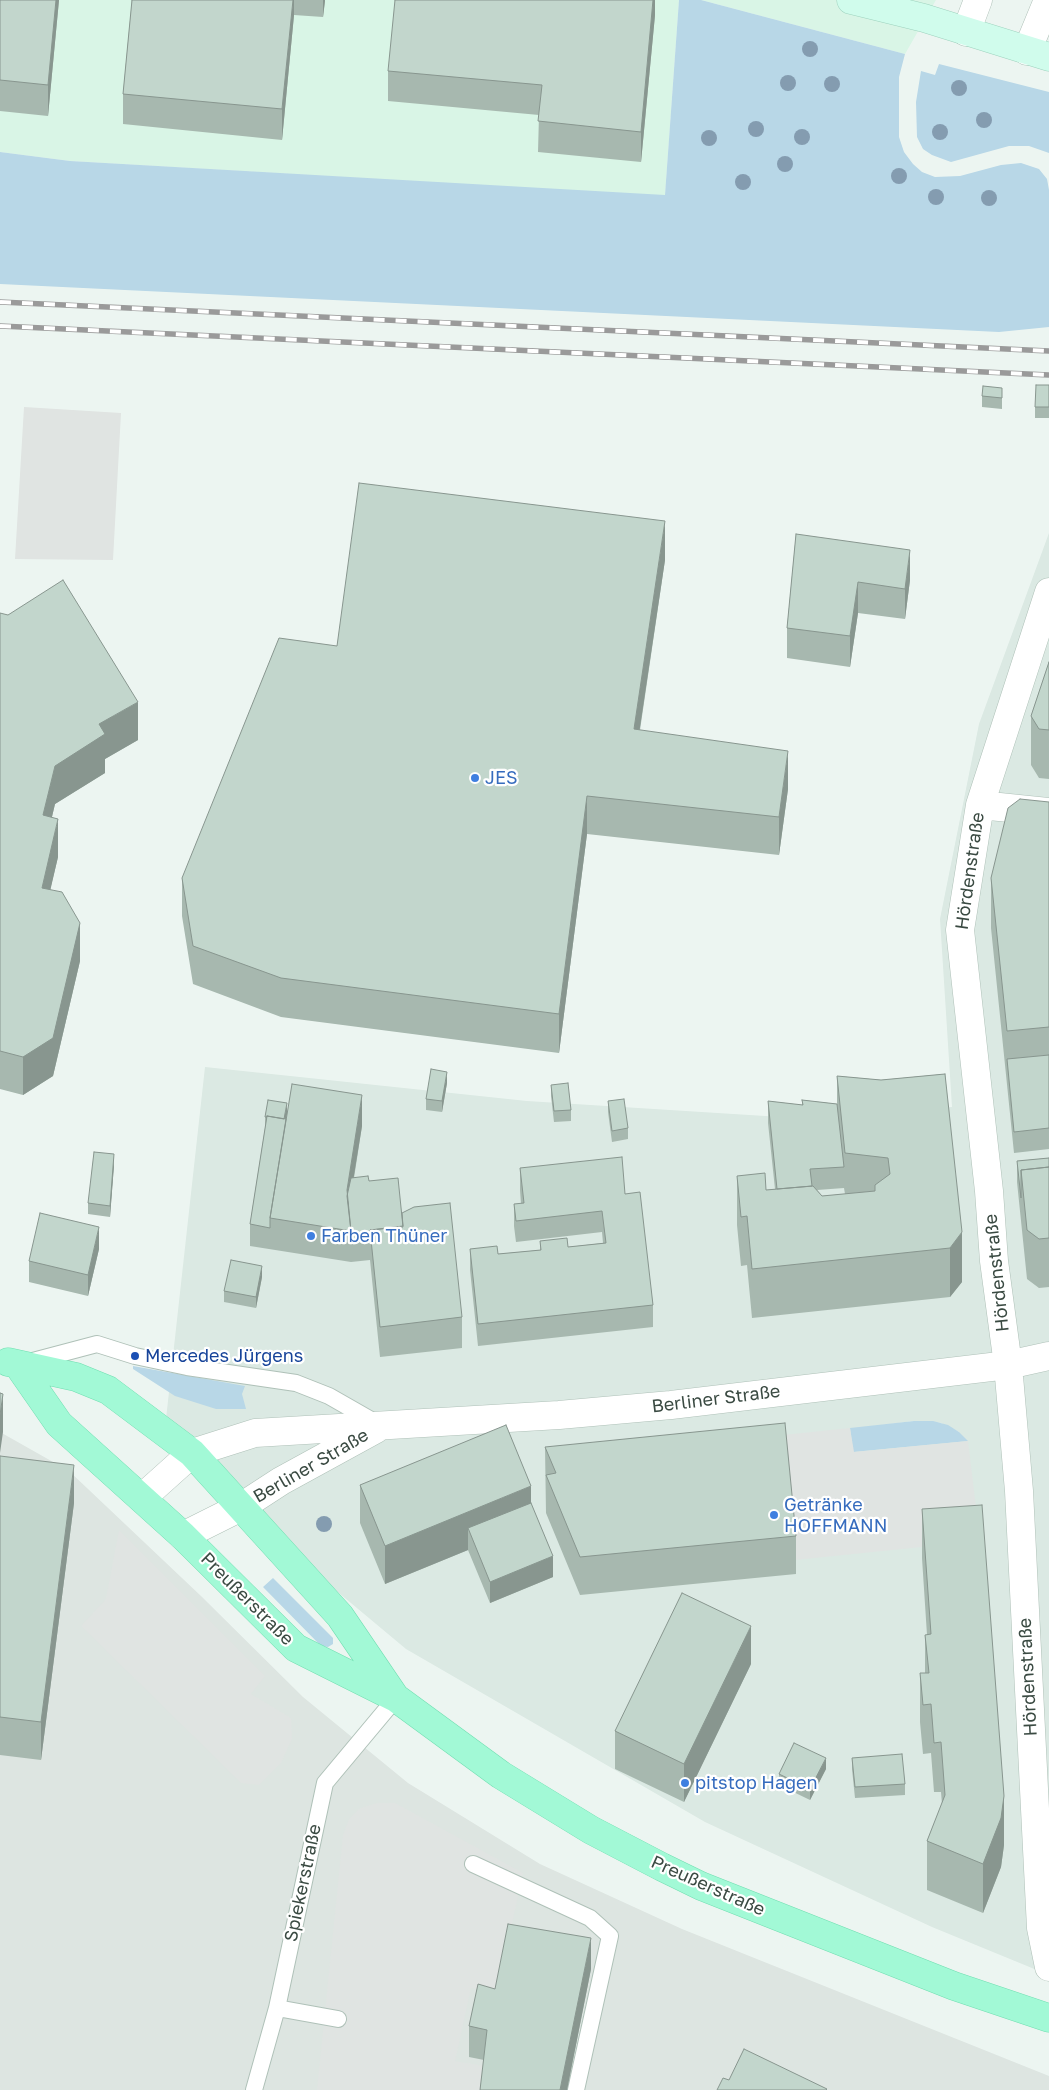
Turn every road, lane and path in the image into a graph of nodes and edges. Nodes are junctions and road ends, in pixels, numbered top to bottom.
1 (851, 0) edge
2 (978, 0) edge
3 (1048, 0) edge
4 (966, 32) junction
5 (1038, 54) edge
6 (1049, 592) edge
7 (980, 805) junction
8 (1049, 812) edge
9 (1049, 1356) edge
10 (9, 1362) edge
11 (1008, 1365) junction
12 (382, 1426) junction
13 (192, 1453) junction
14 (142, 1497) junction
15 (240, 1507) junction
16 (183, 1536) junction
17 (396, 1698) junction
18 (473, 1864) dead end
19 (1049, 1967) edge
20 (277, 2008) junction
21 (1049, 2018) edge
22 (338, 2019) dead end
23 (254, 2090) edge
24 (576, 2090) edge

1 - 4 street
2 - 4 street
3 - 5 street
4 - 5 street
6 - 7 street, Hördenstraße
7 - 8 street
7 - 11 street, Hördenstraße
9 - 11 street, Berliner Straße
10 - 12 lane
10 - 13 main road, Berliner Straße
10 - 14 main road
11 - 12 street, Berliner Straße
11 - 19 street, Hördenstraße
12 - 13 street, Berliner Straße
12 - 15 street, Berliner Straße
13 - 14 street, Berliner Straße
13 - 15 main road, Berliner Straße
14 - 16 main road
15 - 16 street, Berliner Straße
15 - 17 main road, Preußerstraße
16 - 17 main road, Preußerstraße
17 - 20 lane, Spiekerstraße
17 - 21 main road, Preußerstraße
18 - 24 lane
20 - 22 lane
20 - 23 lane, Spiekerstraße

